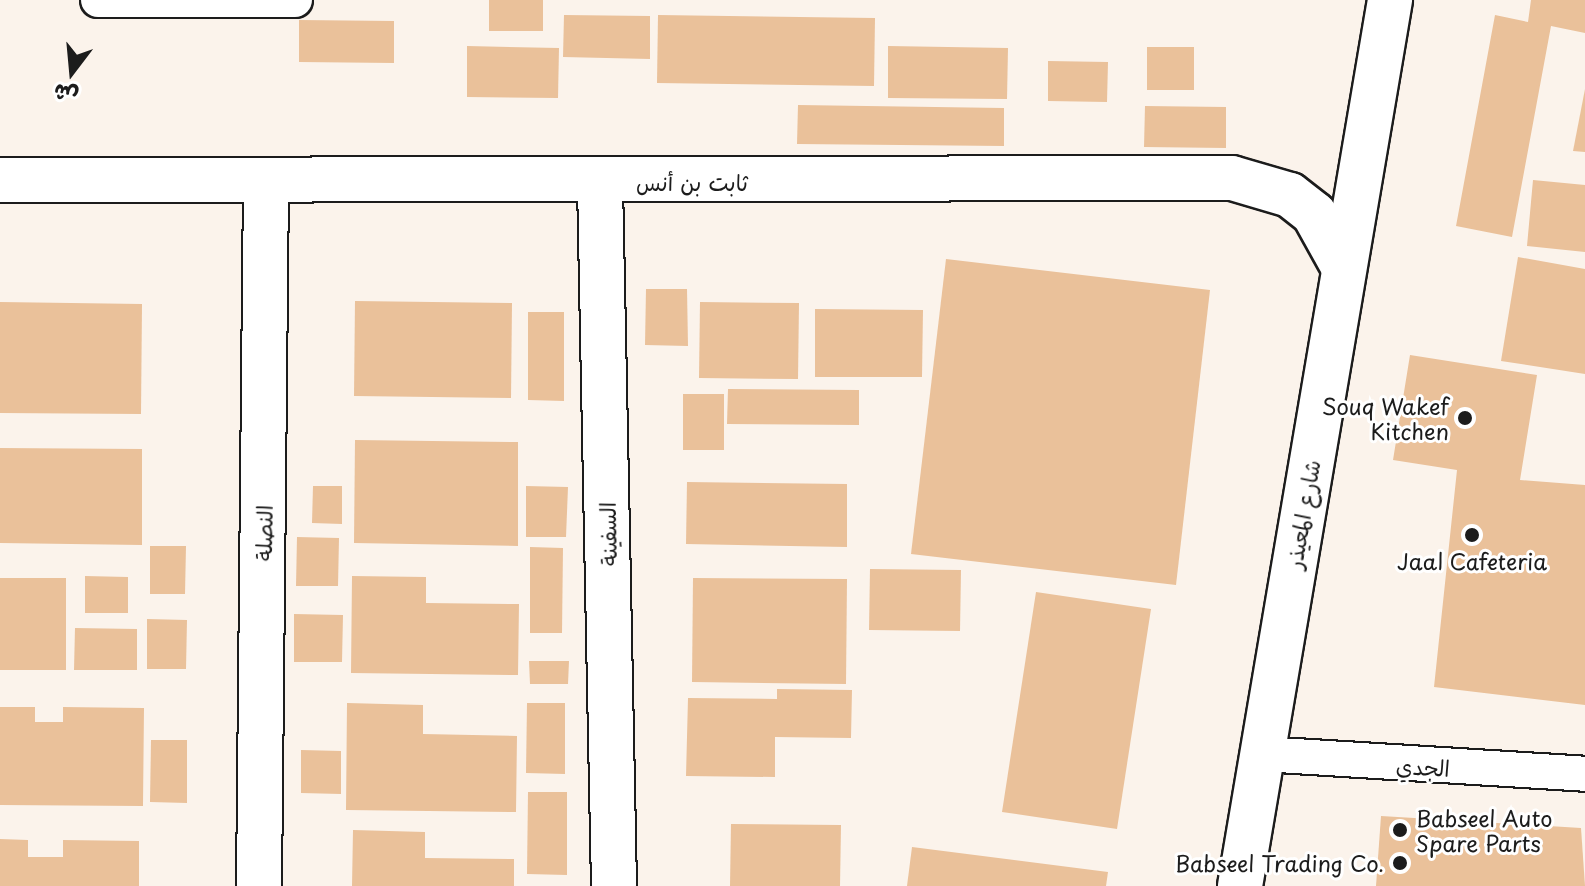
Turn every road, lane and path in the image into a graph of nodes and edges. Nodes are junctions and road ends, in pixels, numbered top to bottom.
1 (98, 0) edge
2 (295, 0) edge
3 (1390, 0) edge
4 (0, 180) edge
5 (266, 181) junction
6 (600, 183) junction
7 (1343, 266) junction
8 (1262, 754) junction
9 (1585, 774) edge
10 (259, 886) edge
11 (614, 886) edge
12 (1240, 886) edge

1 - 2 lane
3 - 7 street, شارع المعيذر
4 - 5 street, ثابت بن أنس
5 - 6 street, ثابت بن أنس
5 - 10 street, النصلة
6 - 7 street, ثابت بن أنس
6 - 11 street, السفينة
7 - 8 street, شارع المعيذر
8 - 9 lane, الجدي
8 - 12 street, شارع المعيذر

